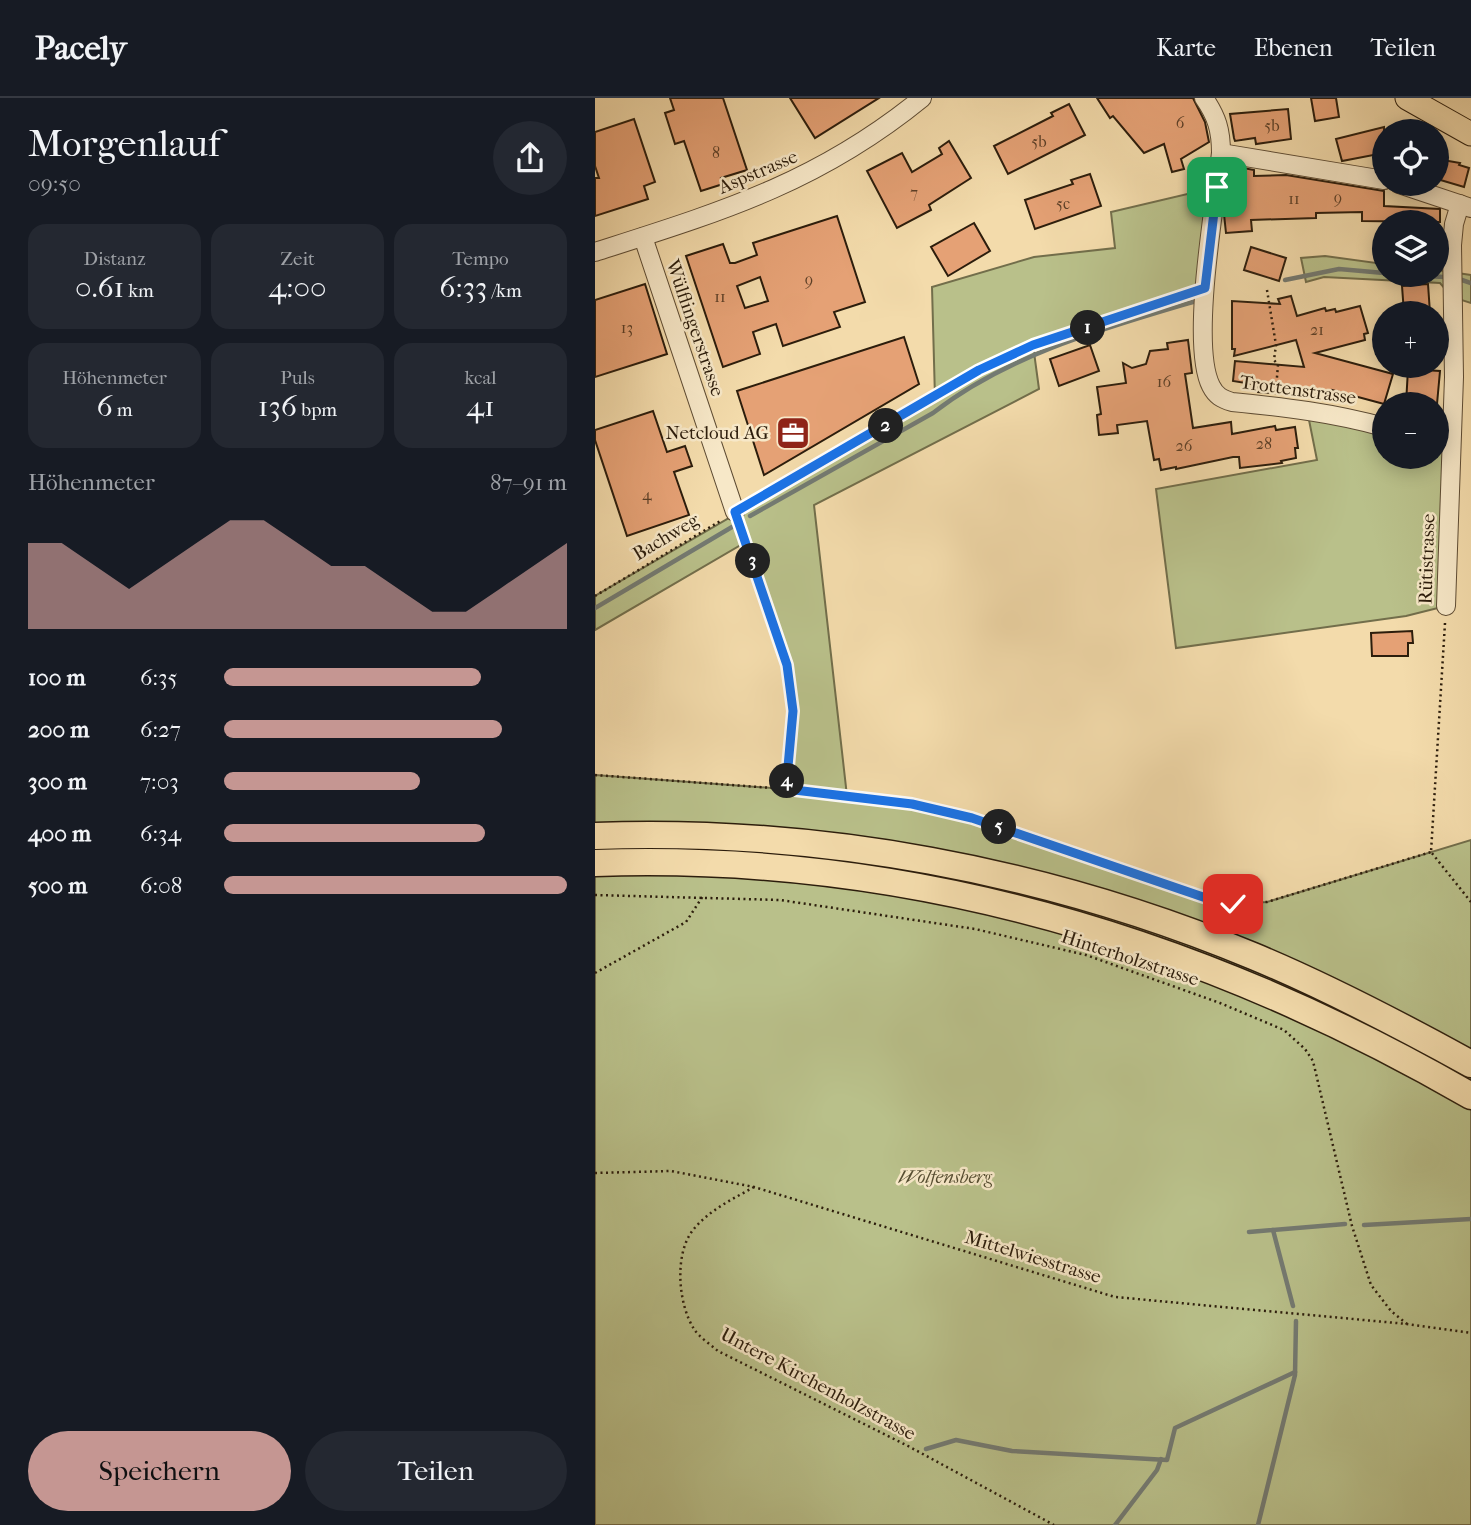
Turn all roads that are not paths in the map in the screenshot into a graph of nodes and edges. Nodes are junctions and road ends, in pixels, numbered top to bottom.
1 (922, 98) edge
2 (1204, 98) edge
3 (1407, 98) edge
4 (1471, 135) edge
5 (1221, 153) junction
6 (1372, 178) edge
7 (1435, 196) edge
8 (1465, 206) edge
9 (643, 237) junction
10 (595, 252) edge
11 (1449, 411) edge
12 (1372, 424) edge
13 (1444, 469) edge
14 (735, 512) road end
15 (1446, 606) road end
16 (595, 818) edge
17 (595, 836) edge
18 (774, 841) junction
19 (595, 863) edge
20 (1471, 1064) edge
21 (1471, 1096) edge

1 - 9 street, Aspstrasse
2 - 5 street, Trottenstrasse
3 - 4 main road
5 - 6 street
5 - 12 street, Trottenstrasse
7 - 8 street
8 - 11 street, Rütistrasse
9 - 10 street, Aspstrasse
9 - 14 street, Wülflingerstrasse
13 - 15 street, Rütistrasse
16 - 18 highway
17 - 18 highway
18 - 20 highway
19 - 21 highway

